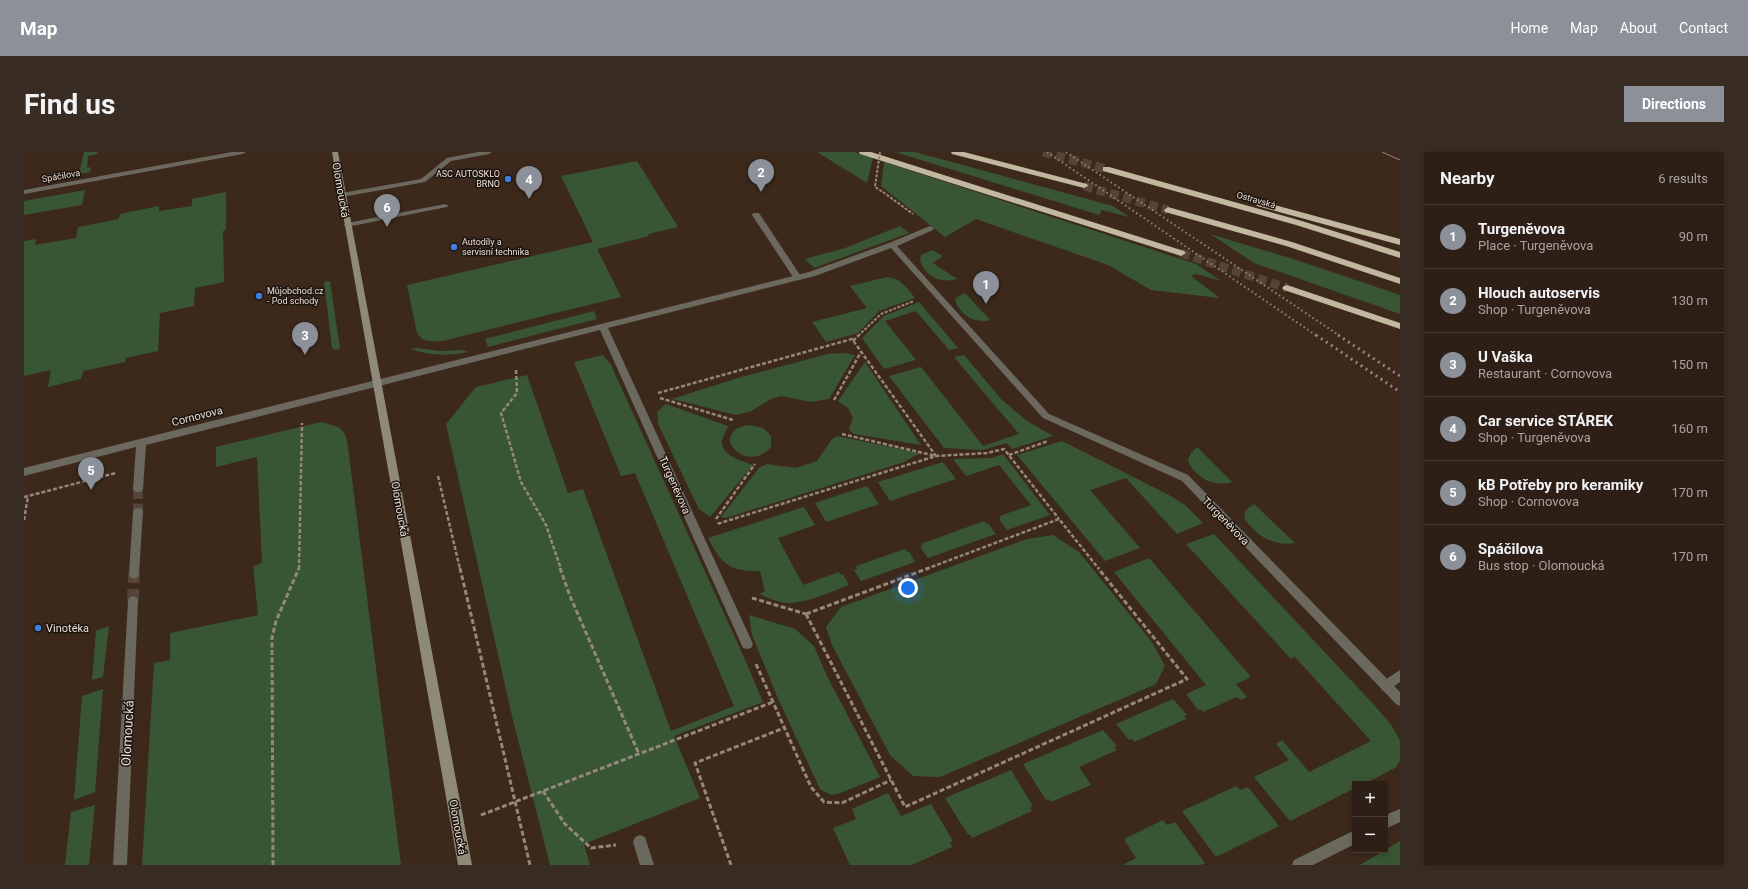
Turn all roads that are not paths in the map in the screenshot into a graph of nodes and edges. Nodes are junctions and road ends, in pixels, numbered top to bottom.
1 (244, 152) edge
2 (335, 152) edge
3 (489, 152) edge
4 (863, 152) edge
5 (955, 152) edge
6 (1106, 169) tunnel mouth
7 (1143, 180) junction
8 (1084, 186) tunnel mouth
9 (24, 192) edge
10 (342, 195) junction
11 (445, 206) dead end
12 (1168, 210) tunnel mouth
13 (756, 215) dead end
14 (347, 225) junction
15 (930, 228) road end
16 (1400, 242) edge
17 (892, 245) junction
18 (1181, 253) tunnel mouth
19 (1400, 255) edge
20 (798, 278) junction
21 (1400, 280) edge
22 (1287, 288) tunnel mouth
23 (603, 326) junction
24 (1400, 326) edge
25 (376, 383) junction
26 (141, 443) junction
27 (24, 472) edge
28 (138, 488) tunnel mouth
29 (138, 512) tunnel mouth
30 (134, 574) tunnel mouth
31 (133, 601) tunnel mouth
32 (747, 644) road end
33 (1400, 675) edge
34 (1386, 686) junction
35 (1400, 700) edge
36 (1400, 815) edge
37 (1388, 821) edge
38 (1352, 838) edge
39 (640, 842) road end
40 (120, 865) edge
41 (465, 865) edge
42 (647, 865) edge
43 (1298, 865) edge

1 - 9 street, Spáčilova
2 - 10 main road, Olomoucká
3 - 10 street
4 - 18 highway
5 - 8 highway
6 - 7 highway, Ostravská
7 - 16 highway
7 - 19 highway, Ostravská
10 - 14 main road, Olomoucká
11 - 14 street
12 - 21 highway
13 - 20 street
14 - 25 main road, Olomoucká
15 - 17 street
17 - 20 street
17 - 34 street, Turgeněvova
20 - 23 street
22 - 24 highway
23 - 25 street
23 - 32 street, Turgeněvova
25 - 26 street, Cornovova
25 - 41 main road, Olomoucká
26 - 27 street, Cornovova
26 - 28 street
29 - 30 street
31 - 40 street, Olomoucká
33 - 34 street
34 - 35 street, Turgeněvova
36 - 37 street
38 - 43 street
39 - 42 street

